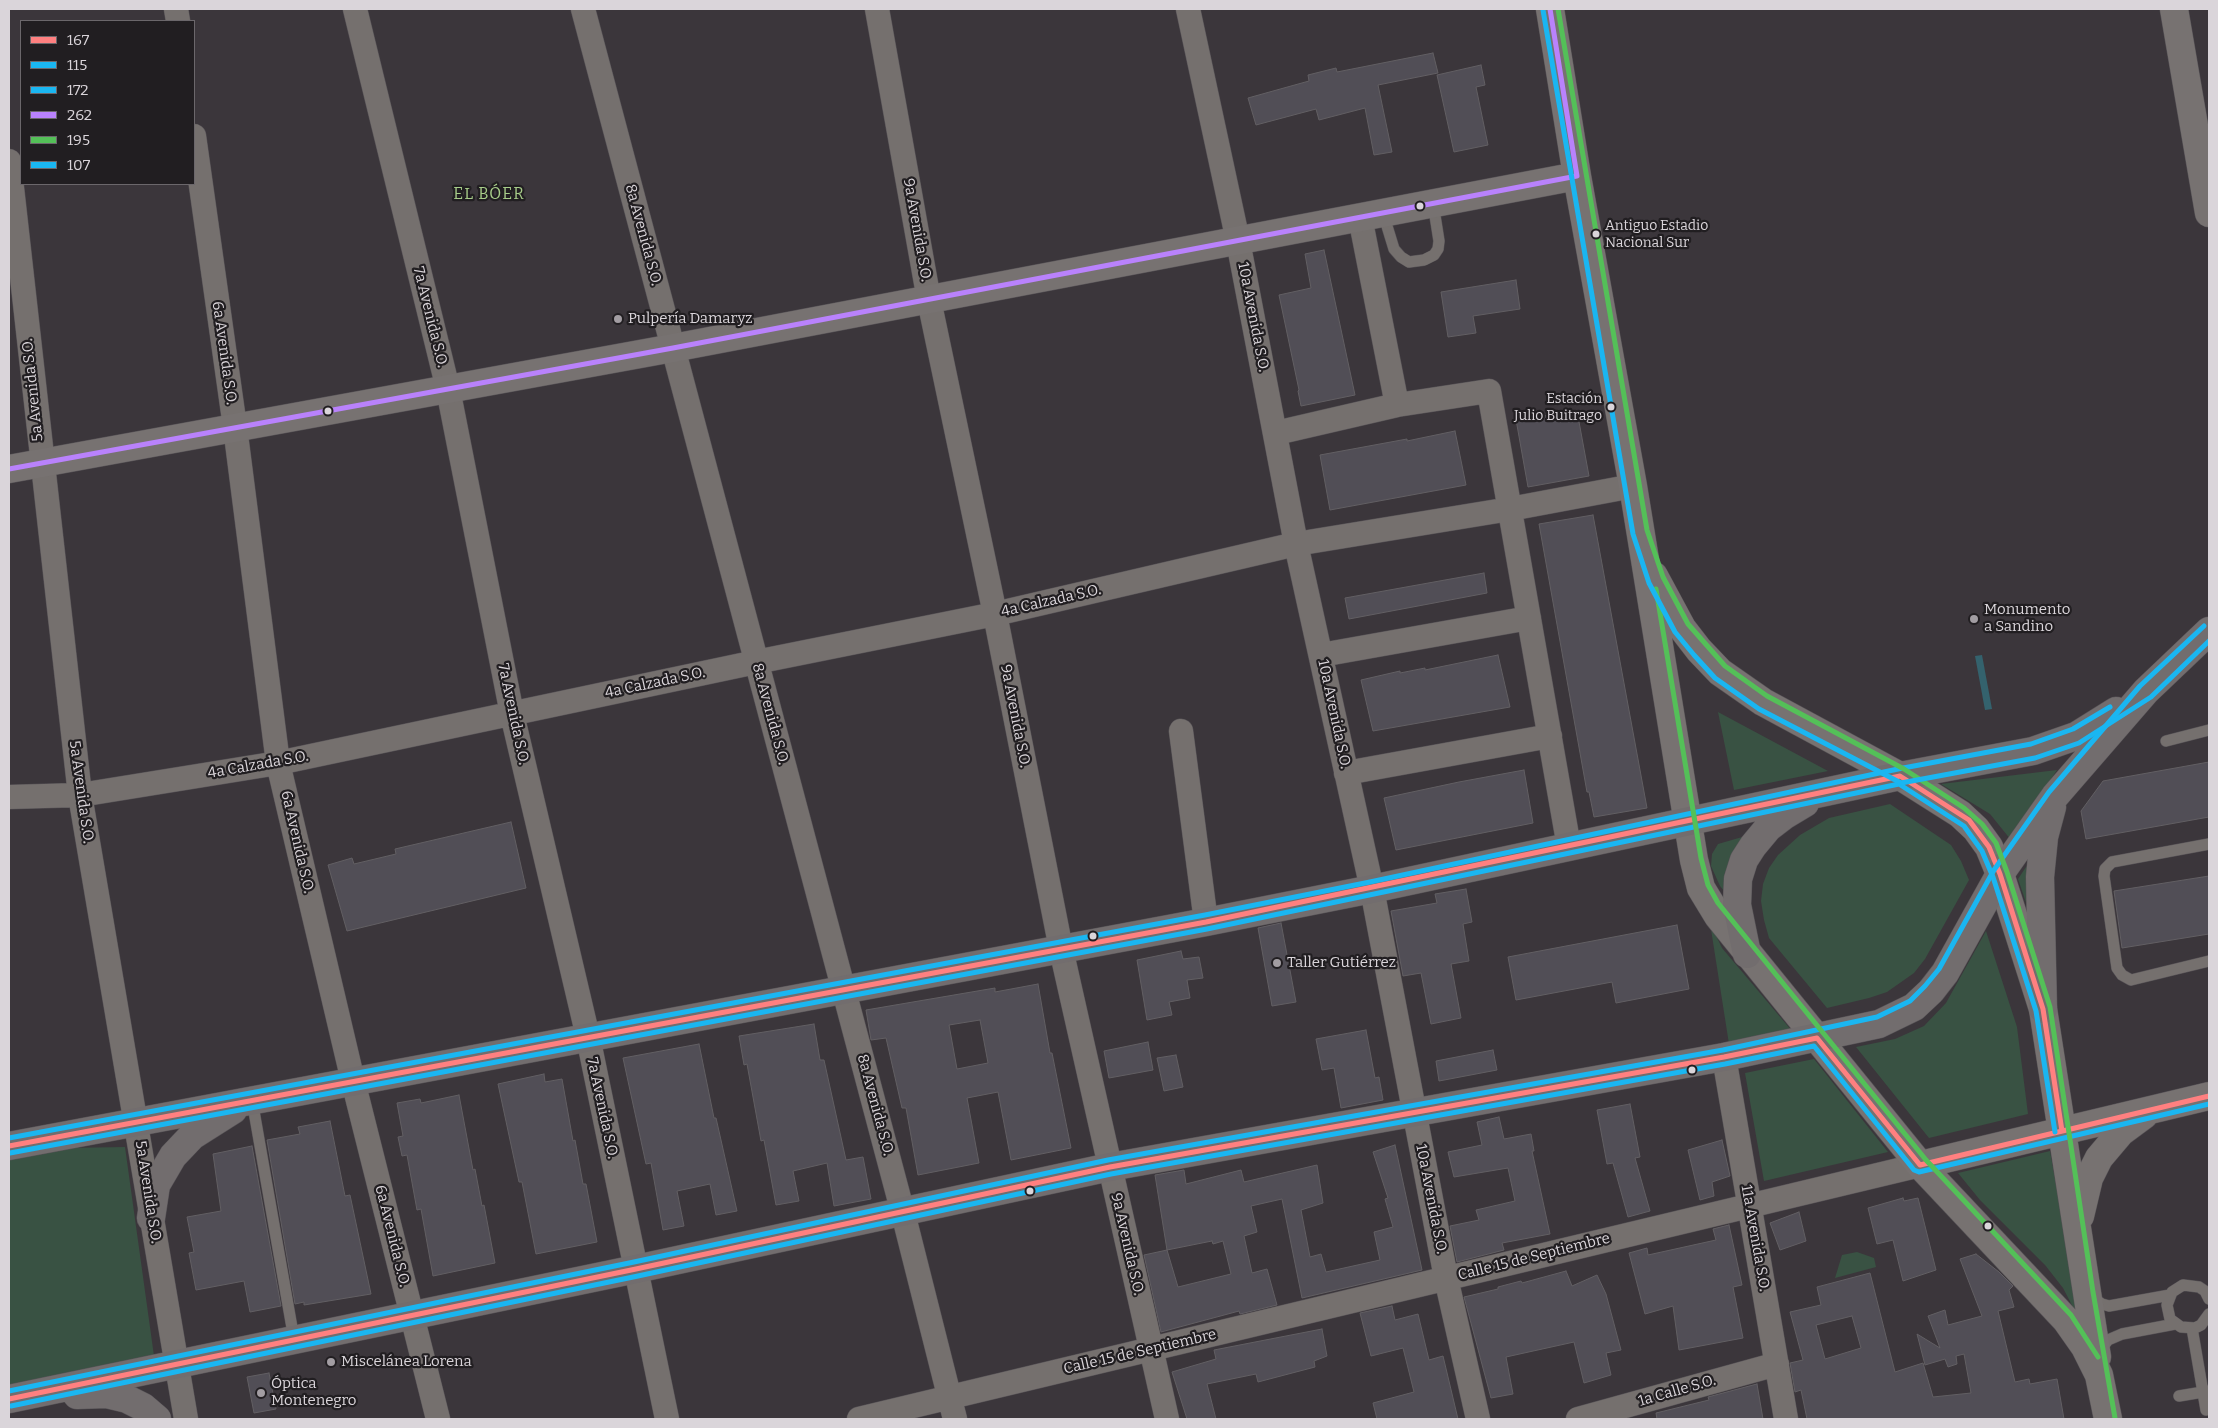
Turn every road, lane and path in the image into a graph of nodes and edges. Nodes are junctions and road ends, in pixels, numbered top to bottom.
1 (355, 9) edge
2 (583, 9) edge
3 (877, 9) edge
4 (1188, 9) edge
5 (1550, 9) edge
6 (2174, 9) edge
7 (195, 143) edge
8 (9, 161) edge
9 (1577, 176) junction
10 (1433, 203) junction
11 (2209, 213) edge
12 (1371, 215) junction
13 (1238, 241) junction
14 (929, 300) junction
15 (673, 348) junction
16 (448, 389) junction
17 (1397, 406) junction
18 (235, 427) junction
19 (1276, 433) junction
20 (41, 463) junction
21 (9, 469) edge
22 (1633, 486) junction
23 (1510, 509) junction
24 (1640, 532) junction
25 (1296, 544) junction
26 (995, 614) junction
27 (1529, 618) junction
28 (2209, 631) edge
29 (1321, 655) junction
30 (756, 662) junction
31 (2146, 691) junction
32 (512, 714) junction
33 (2209, 730) edge
34 (1181, 731) dead end
35 (1550, 736) junction
36 (2166, 741) dead end
37 (278, 763) junction
38 (1346, 773) junction
39 (1900, 776) junction
40 (1822, 794) junction
41 (80, 795) junction
42 (2055, 796) junction
43 (9, 797) edge
44 (1688, 822) junction
45 (2209, 844) edge
46 (1569, 847) junction
47 (2000, 874) junction
48 (1372, 888) junction
49 (1206, 922) junction
50 (1061, 949) junction
51 (1747, 954) junction
52 (2209, 961) edge
53 (844, 990) junction
54 (2043, 1009) junction
55 (588, 1037) junction
56 (1816, 1038) junction
57 (1724, 1057) junction
58 (353, 1081) junction
59 (2209, 1096) edge
60 (252, 1100) junction
61 (2153, 1109) junction
62 (1415, 1112) junction
63 (136, 1122) junction
64 (2062, 1131) junction
65 (9, 1146) edge
66 (1920, 1165) junction
67 (1110, 1167) junction
68 (1750, 1205) junction
69 (903, 1213) junction
70 (151, 1218) junction
71 (2078, 1240) junction
72 (636, 1269) junction
73 (1446, 1278) junction
74 (2086, 1294) junction
75 (2170, 1296) junction
76 (2209, 1299) edge
77 (2209, 1314) edge
78 (412, 1315) junction
79 (2175, 1324) junction
80 (2192, 1328) junction
81 (294, 1339) junction
82 (1152, 1349) junction
83 (177, 1363) junction
84 (1777, 1364) junction
85 (2098, 1366) junction
86 (2206, 1391) edge
87 (2179, 1396) dead end
88 (9, 1398) edge
89 (9, 1404) edge
90 (953, 1408) edge
91 (2206, 1410) dead end
92 (157, 1419) edge
93 (186, 1419) edge
94 (438, 1419) edge
95 (667, 1419) edge
96 (859, 1419) edge
97 (1167, 1419) edge
98 (1478, 1419) edge
99 (1578, 1419) edge
100 (1786, 1419) edge
101 (2108, 1419) edge

1 - 16 street, 7a Avenida S.O.
2 - 15 street, 8a Avenida S.O.
3 - 14 street, 9a Avenida S.O.
4 - 13 street, 10a Avenida S.O.
5 - 9 main road
6 - 11 main road
7 - 18 street, 6a Avenida S.O.
8 - 20 street, 5a Avenida S.O.
9 - 10 main road
9 - 22 main road
10 - 12 main road
10 - 12 lane
12 - 13 main road
12 - 17 street
13 - 14 main road
13 - 19 street, 10a Avenida S.O.
14 - 15 main road
14 - 26 street, 9a Avenida S.O.
15 - 16 main road
15 - 30 street, 8a Avenida S.O.
16 - 18 main road
16 - 32 street, 7a Avenida S.O.
17 - 19 street
17 - 23 street
18 - 20 main road
18 - 37 street, 6a Avenida S.O.
19 - 25 street, 10a Avenida S.O.
20 - 21 main road
20 - 41 street, 5a Avenida S.O.
22 - 23 street, 4a Calzada S.O.
22 - 24 main road
23 - 25 street, 4a Calzada S.O.
23 - 27 street
24 - 39 main road
24 - 44 main road
25 - 26 street, 4a Calzada S.O.
25 - 29 street, 10a Avenida S.O.
26 - 30 street, 4a Calzada S.O.
26 - 50 street, 9a Avenida S.O.
27 - 29 street
27 - 35 street
28 - 31 highway
29 - 38 street, 10a Avenida S.O.
30 - 32 street, 4a Calzada S.O.
30 - 53 street, 8a Avenida S.O.
31 - 39 highway
31 - 42 highway
32 - 37 street, 4a Calzada S.O.
32 - 55 street, 7a Avenida S.O.
33 - 36 lane
34 - 49 street
35 - 38 street
35 - 46 street
37 - 41 street, 4a Calzada S.O.
37 - 58 street, 6a Avenida S.O.
38 - 48 street, 10a Avenida S.O.
39 - 40 highway
39 - 47 main road
40 - 44 highway
40 - 51 highway
41 - 43 street, 4a Calzada S.O.
41 - 63 street, 5a Avenida S.O.
42 - 47 highway
42 - 54 highway
44 - 46 highway
44 - 51 main road
45 - 52 lane
46 - 48 highway
47 - 54 main road
47 - 56 highway
48 - 49 highway
48 - 62 street, 10a Avenida S.O.
49 - 50 highway
50 - 53 highway
50 - 67 street, 9a Avenida S.O.
51 - 56 main road
53 - 55 highway
53 - 69 street, 8a Avenida S.O.
54 - 64 main road
55 - 58 highway
55 - 72 street, 7a Avenida S.O.
56 - 57 highway
56 - 66 main road
57 - 62 highway
57 - 68 street, 11a Avenida S.O.
58 - 60 highway
58 - 78 street, 6a Avenida S.O.
59 - 61 main road, Calle 15 de Septiembre
60 - 63 highway
60 - 70 highway
60 - 81 lane
61 - 64 main road, Calle 15 de Septiembre
61 - 71 main road
62 - 67 highway
62 - 73 street, 10a Avenida S.O.
63 - 65 highway
63 - 70 street, 5a Avenida S.O.
64 - 66 main road, Calle 15 de Septiembre
64 - 71 main road
66 - 68 street, Calle 15 de Septiembre
66 - 85 main road
67 - 69 highway
67 - 82 street, 9a Avenida S.O.
68 - 73 street, Calle 15 de Septiembre
68 - 84 street, 11a Avenida S.O.
69 - 72 highway
69 - 90 street, 8a Avenida S.O.
70 - 83 street, 5a Avenida S.O.
71 - 74 main road
72 - 78 highway
72 - 95 street, 7a Avenida S.O.
73 - 82 street, Calle 15 de Septiembre
73 - 98 street, 10a Avenida S.O.
74 - 75 lane
74 - 85 main road
75 - 76 lane
75 - 79 lane
77 - 80 lane
78 - 81 highway
78 - 94 street, 6a Avenida S.O.
79 - 80 lane
79 - 85 lane
80 - 86 lane
81 - 83 highway
82 - 90 street, Calle 15 de Septiembre
82 - 97 street, 9a Avenida S.O.
83 - 88 highway
83 - 93 street, 5a Avenida S.O.
84 - 99 street, 1a Calle S.O.
84 - 100 street, 11a Avenida S.O.
85 - 101 main road
86 - 87 lane
86 - 91 lane
89 - 92 highway
90 - 96 street, Calle 15 de Septiembre

